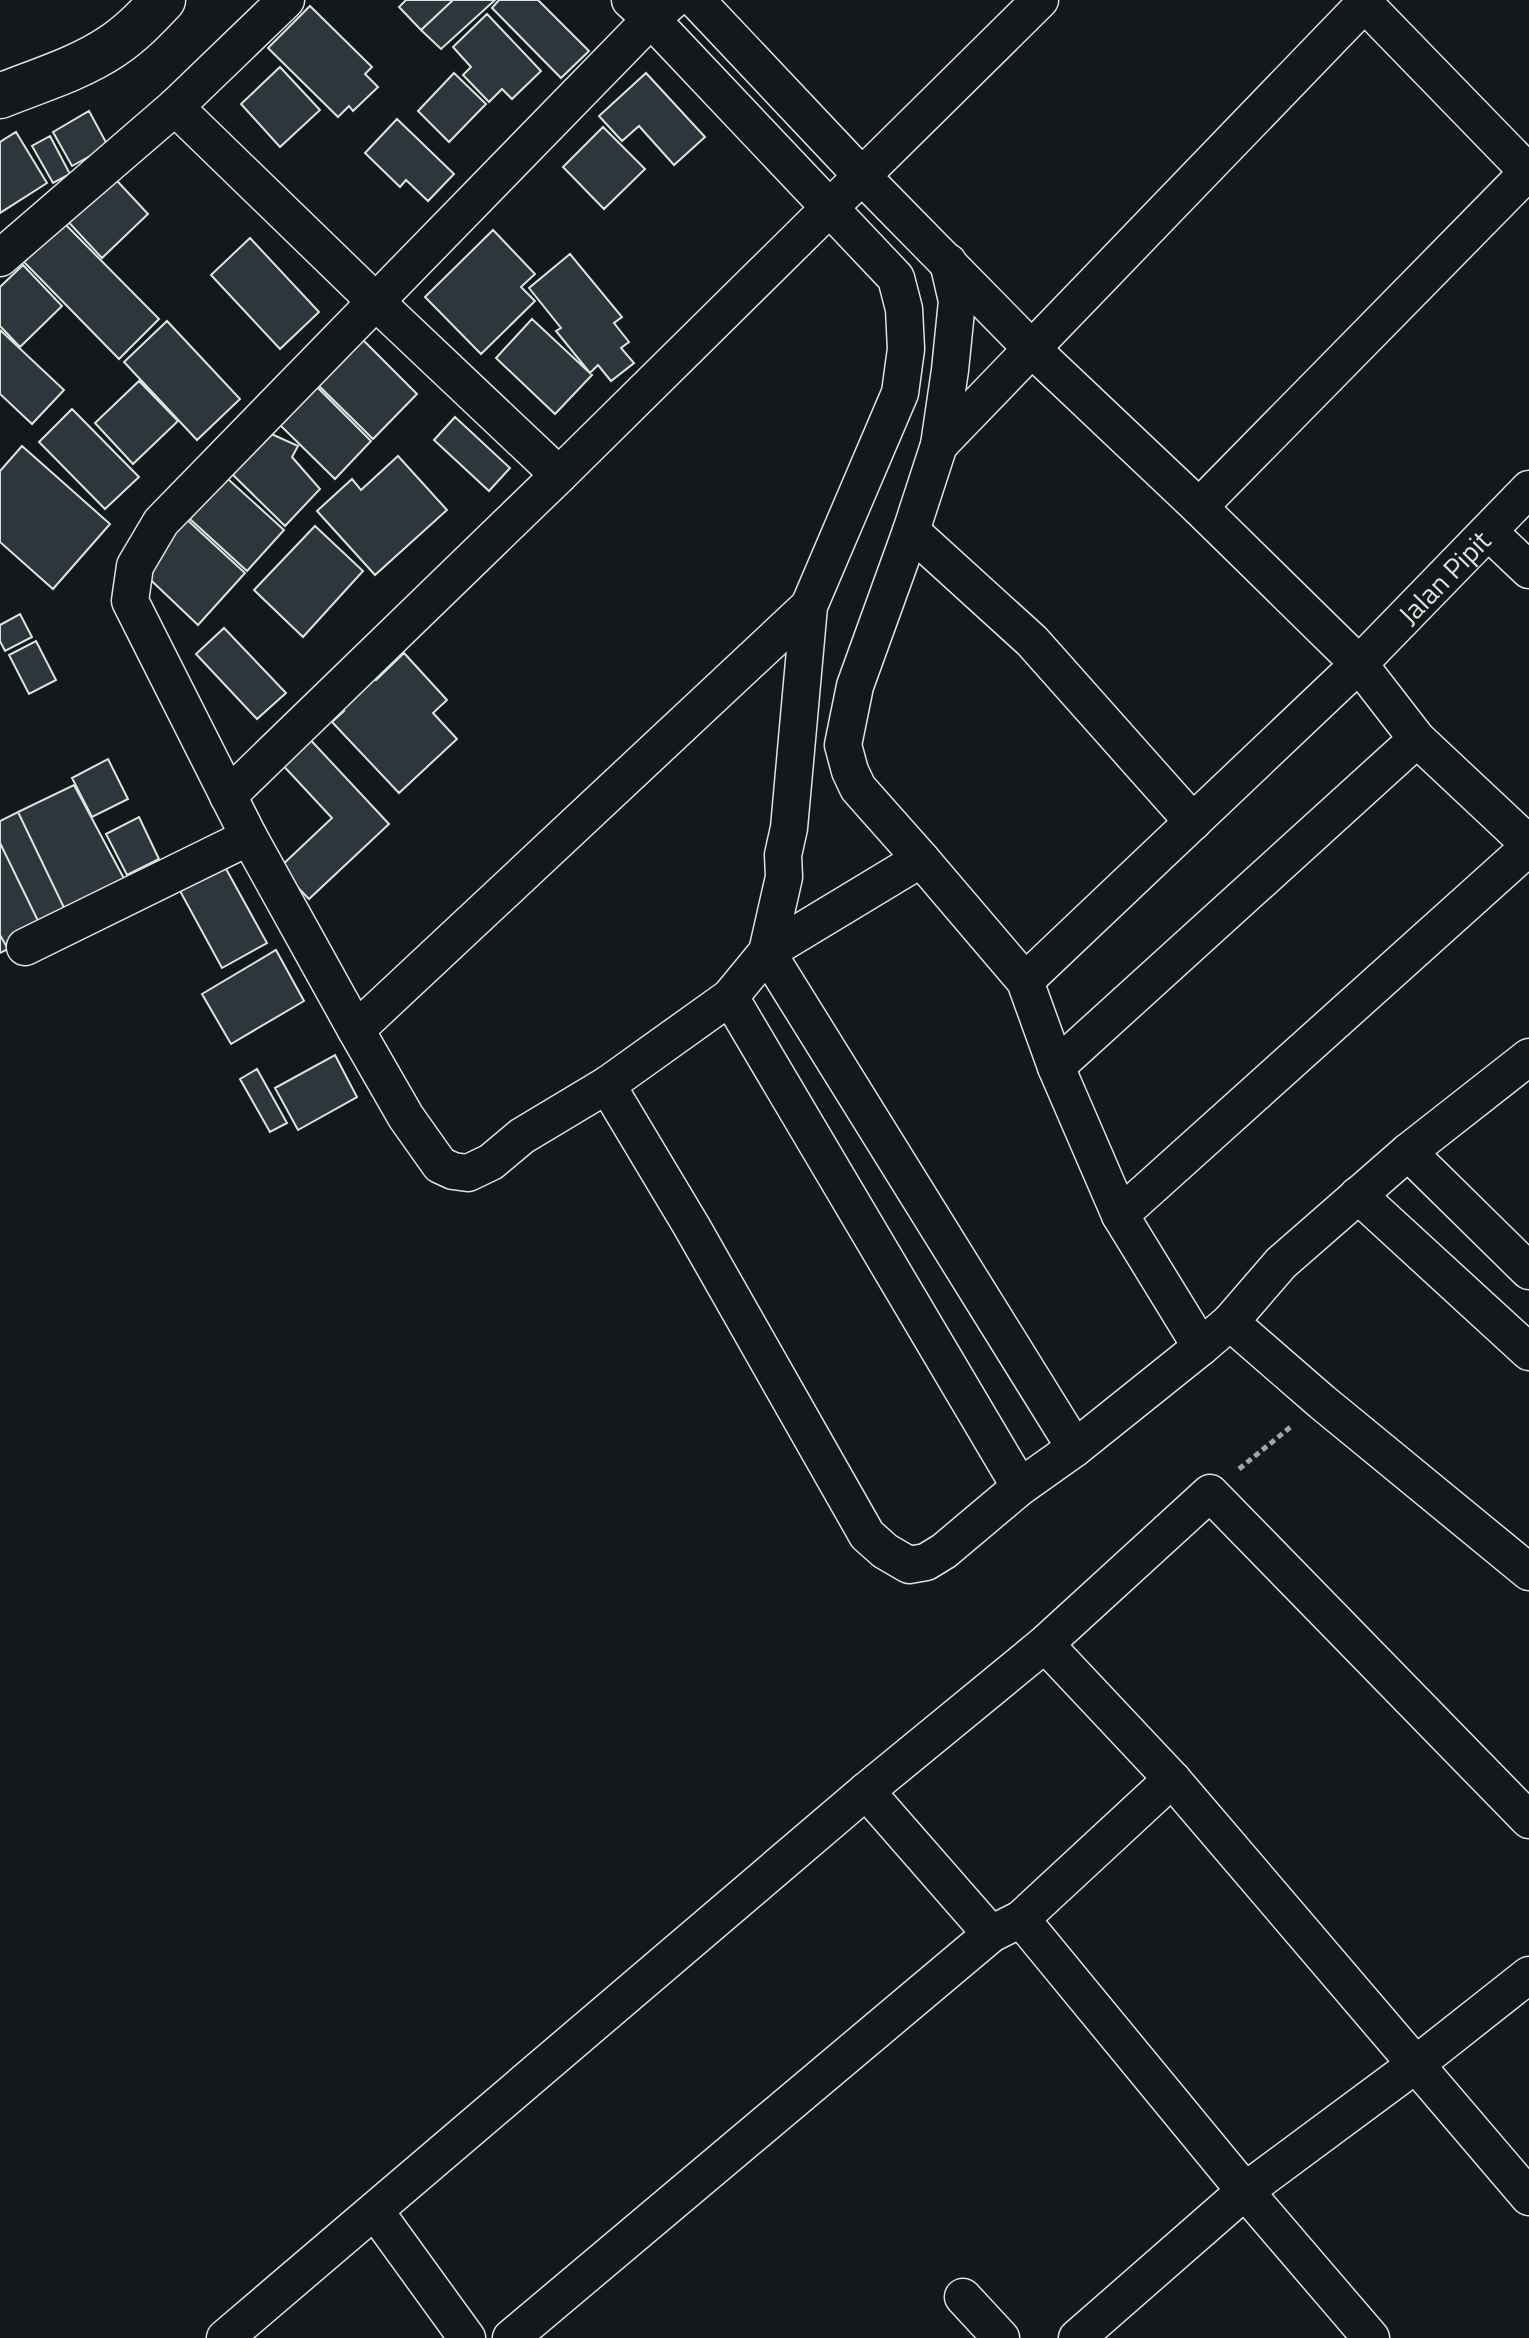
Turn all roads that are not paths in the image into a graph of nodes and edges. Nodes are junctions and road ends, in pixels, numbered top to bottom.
1 (163, 0) edge
2 (286, 0) edge
3 (696, 0) edge
4 (1040, 0) edge
5 (1362, 2) edge
6 (651, 6) edge
7 (0, 96) edge
8 (175, 107) junction
9 (1528, 173) edge
10 (862, 176) junction
11 (830, 208) junction
12 (0, 258) edge
13 (948, 262) junction
14 (375, 301) junction
15 (1031, 348) junction
16 (939, 445) junction
17 (559, 475) junction
18 (1529, 489) edge
19 (1199, 507) junction
20 (911, 531) junction
21 (1489, 532) junction
22 (1529, 570) edge
23 (809, 606) junction
24 (1359, 664) junction
25 (1417, 739) junction
26 (228, 796) junction
27 (1193, 822) junction
28 (249, 837) junction
29 (1529, 845) edge
30 (921, 859) junction
31 (25, 947) dead end
32 (767, 952) junction
33 (1025, 981) junction
34 (730, 997) junction
35 (356, 1030) junction
36 (1529, 1057) edge
37 (1056, 1067) junction
38 (607, 1085) junction
39 (1408, 1152) junction
40 (1358, 1195) junction
41 (1120, 1215) junction
42 (1529, 1271) edge
43 (1230, 1322) junction
44 (1201, 1347) junction
45 (1529, 1352) edge
46 (1075, 1448) junction
47 (1020, 1487) junction
48 (1529, 1572) edge
49 (1045, 1644) junction
50 (1172, 1779) junction
51 (866, 1791) junction
52 (1529, 1820) edge
53 (1006, 1926) junction
54 (1529, 1975) edge
55 (1415, 2065) junction
56 (1245, 2191) junction
57 (1529, 2197) edge
58 (375, 2211) junction
59 (963, 2297) dead end
60 (1102, 2331) edge
61 (225, 2338) edge
62 (467, 2338) edge
63 (511, 2338) edge
64 (1001, 2338) edge
65 (1371, 2338) edge

1 - 7 highway
2 - 8 street
3 - 10 street
4 - 10 street
5 - 9 street
5 - 15 street
6 - 11 street
6 - 14 street
8 - 12 street
8 - 14 street
9 - 19 street
10 - 11 street
10 - 13 street
11 - 17 street
11 - 23 street
13 - 15 street
13 - 16 street
14 - 17 street
14 - 26 street
15 - 16 street
15 - 19 street
16 - 20 street
17 - 26 street
18 - 21 street, Jalan Pipit
19 - 24 street
20 - 27 street
20 - 30 street
21 - 22 street
21 - 24 street, Jalan Pipit
23 - 32 street
23 - 35 street
24 - 25 street
24 - 27 street, Jalan Pipit
25 - 29 street
25 - 37 street
26 - 28 street
27 - 33 street, Jalan Pipit
28 - 31 street
28 - 35 street
29 - 41 street
30 - 32 street
30 - 33 street
32 - 34 street
32 - 46 street
33 - 37 street
34 - 38 street
34 - 47 street
35 - 38 street
36 - 39 street
37 - 41 street
38 - 47 street
39 - 40 street
39 - 42 street
40 - 43 street
40 - 45 street
41 - 44 street
43 - 44 street
43 - 48 street
44 - 46 street
46 - 47 street
49 - 50 street
49 - 51 street
49 - 52 street
50 - 53 street
50 - 55 street
51 - 53 street
51 - 58 street
53 - 56 street
53 - 63 street
54 - 55 street
55 - 56 street
55 - 57 street
56 - 60 street
56 - 65 street
58 - 61 street
58 - 62 street
59 - 64 street

